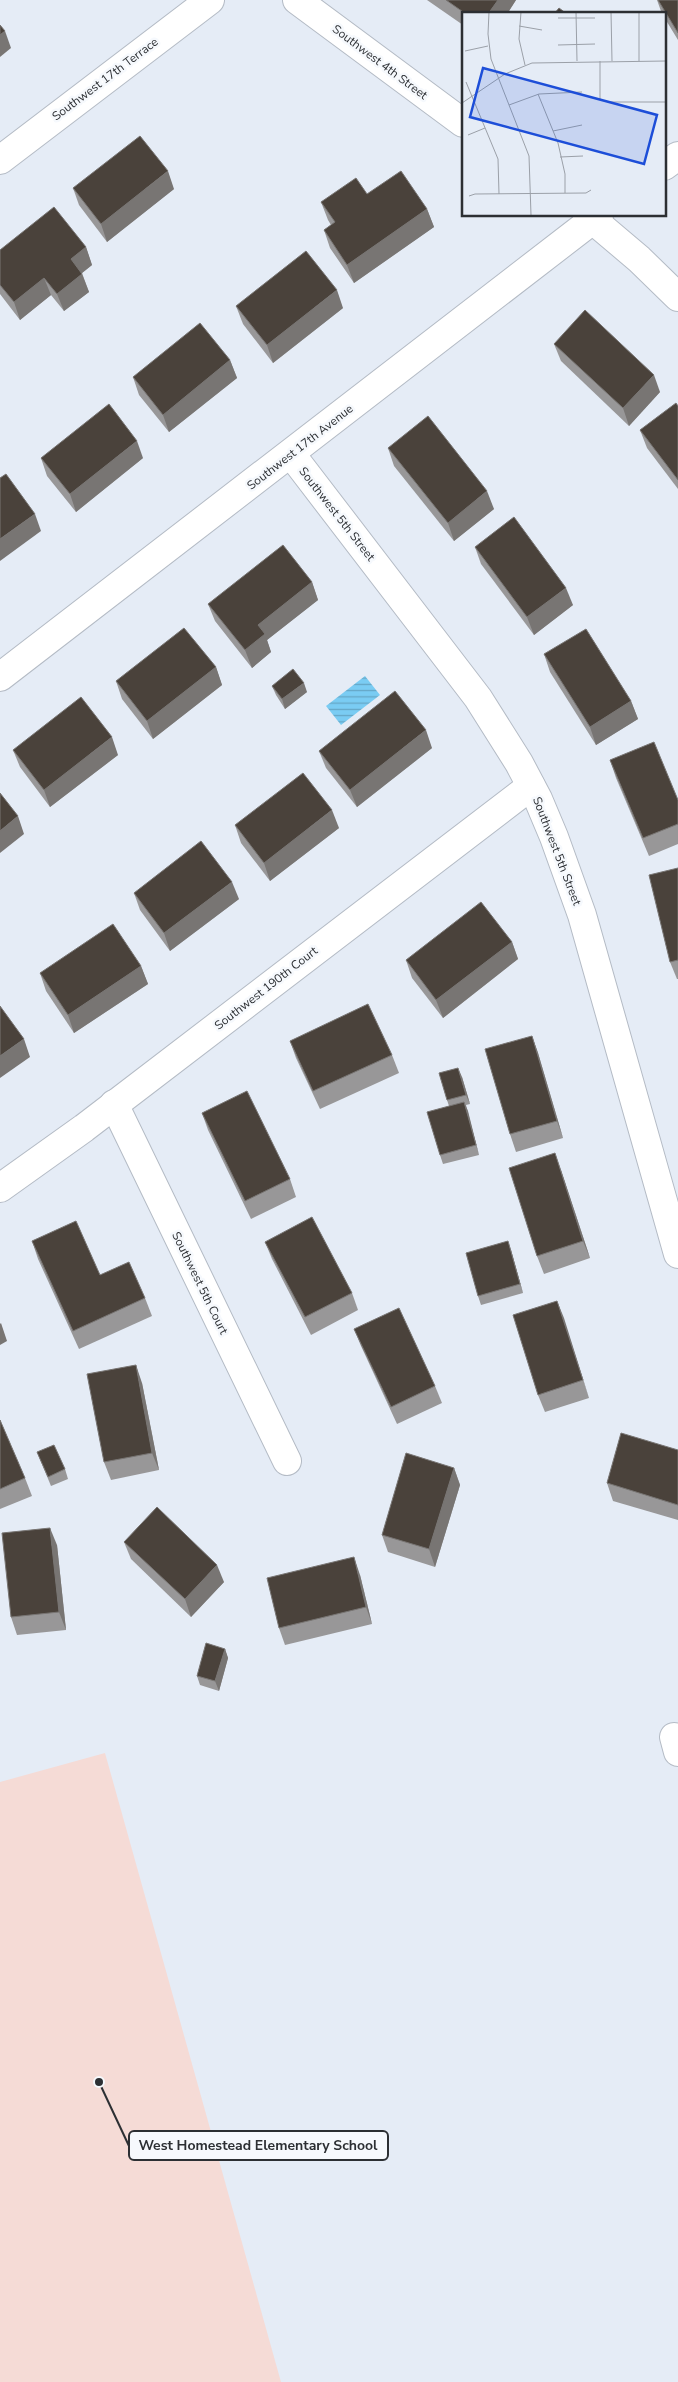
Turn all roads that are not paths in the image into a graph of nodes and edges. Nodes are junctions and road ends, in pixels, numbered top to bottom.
1 (210, 0) edge
2 (297, 0) edge
3 (462, 122) edge
4 (678, 156) edge
5 (0, 160) edge
6 (666, 165) edge
7 (593, 217) edge
8 (678, 297) edge
9 (291, 454) junction
10 (0, 677) edge
11 (532, 786) junction
12 (114, 1104) junction
13 (0, 1188) edge
14 (678, 1254) edge
15 (287, 1461) dead end

1 - 5 street, Southwest 17th Terrace
2 - 3 street, Southwest 4th Street
4 - 6 street
7 - 8 street
7 - 9 street, Southwest 17th Avenue
9 - 10 street, Southwest 17th Avenue
9 - 11 street, Southwest 5th Street
11 - 12 street, Southwest 190th Court
11 - 14 street, Southwest 5th Street
12 - 13 street, Southwest 190th Court
12 - 15 street, Southwest 5th Court

